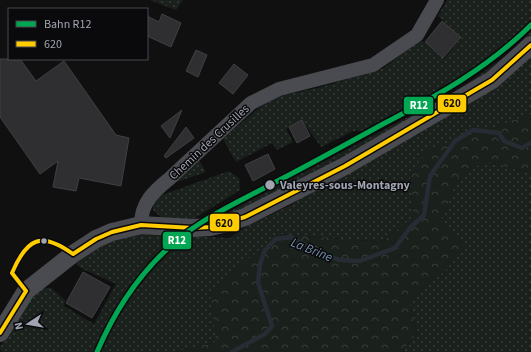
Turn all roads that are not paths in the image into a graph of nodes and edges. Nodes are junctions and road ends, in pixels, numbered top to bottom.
1 (437, 0) edge
2 (531, 45) edge
3 (141, 224) junction
4 (0, 333) edge

1 - 3 street, Chemin des Crusilles
2 - 3 street
3 - 4 street

